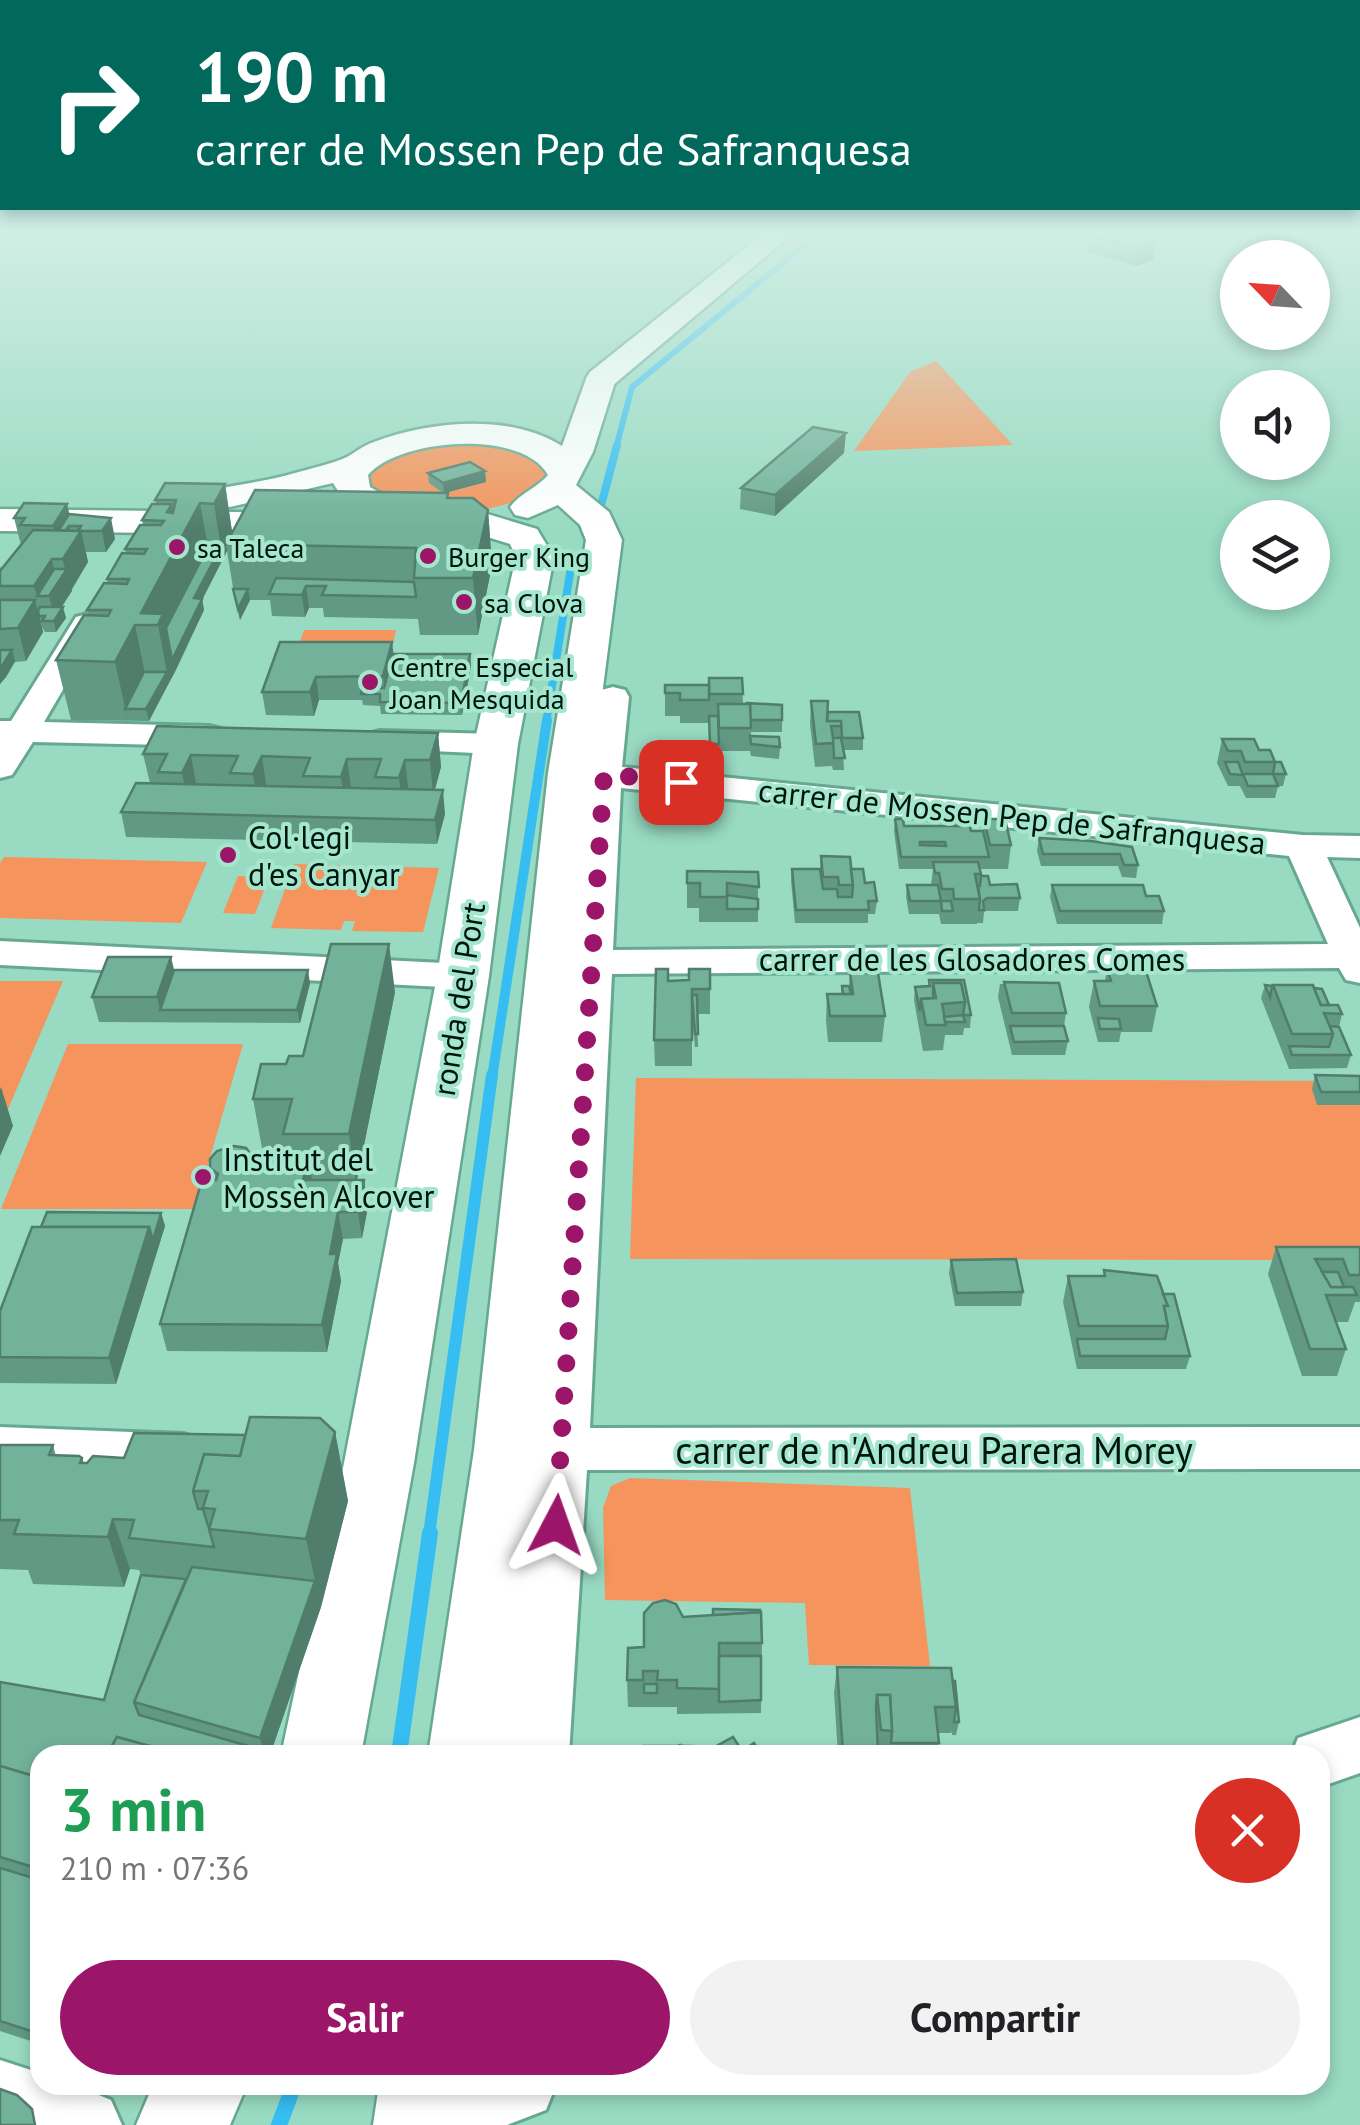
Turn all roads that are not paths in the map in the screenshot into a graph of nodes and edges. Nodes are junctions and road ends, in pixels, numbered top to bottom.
1 (657, 333) edge
2 (601, 379) junction
3 (448, 435) junction
4 (360, 464) junction
5 (562, 481) junction
6 (0, 503) edge
7 (0, 520) edge
8 (445, 520) junction
9 (147, 522) junction
10 (128, 555) edge
11 (99, 603) edge
12 (613, 697) dead end
13 (11, 731) edge
14 (239, 737) edge
15 (338, 740) edge
16 (496, 744) junction
17 (0, 768) edge
18 (587, 773) junction
19 (1302, 846) junction
20 (1360, 847) edge
21 (0, 953) edge
22 (591, 962) junction
23 (1356, 964) edge
24 (463, 976) junction
25 (0, 1448) edge
26 (1360, 1448) edge
27 (535, 1449) junction
28 (240, 1457) edge
29 (322, 1745) edge
30 (470, 1745) edge
31 (538, 1745) edge
32 (1360, 1745) edge
33 (1330, 1755) edge
34 (196, 2095) edge
35 (480, 2095) edge
36 (0, 2096) edge
37 (421, 2110) edge
38 (86, 2125) edge
39 (182, 2125) edge

1 - 2 main road
2 - 3 main road
2 - 5 main road
3 - 4 main road
3 - 5 main road
4 - 6 main road
4 - 8 main road, ronda del Port
5 - 8 main road
5 - 18 main road
7 - 9 main road
8 - 9 main road
8 - 16 main road, ronda del Port
9 - 10 street
11 - 13 street
12 - 18 street
13 - 14 street
13 - 17 street
15 - 16 street
16 - 24 main road, ronda del Port
18 - 19 street, carrer de Mossen Pep de Safranquesa
18 - 22 street
18 - 27 main road
19 - 20 street, carrer de Mossen Pep de Safranquesa
19 - 23 street
21 - 24 street
22 - 23 street, carrer de les Glosadores Comes
22 - 27 street
24 - 29 main road, ronda del Port
25 - 28 street
26 - 27 street, carrer de n'Andreu Parera Morey
27 - 30 main road
27 - 31 street
32 - 33 street
34 - 39 main road
35 - 37 street
36 - 38 street

